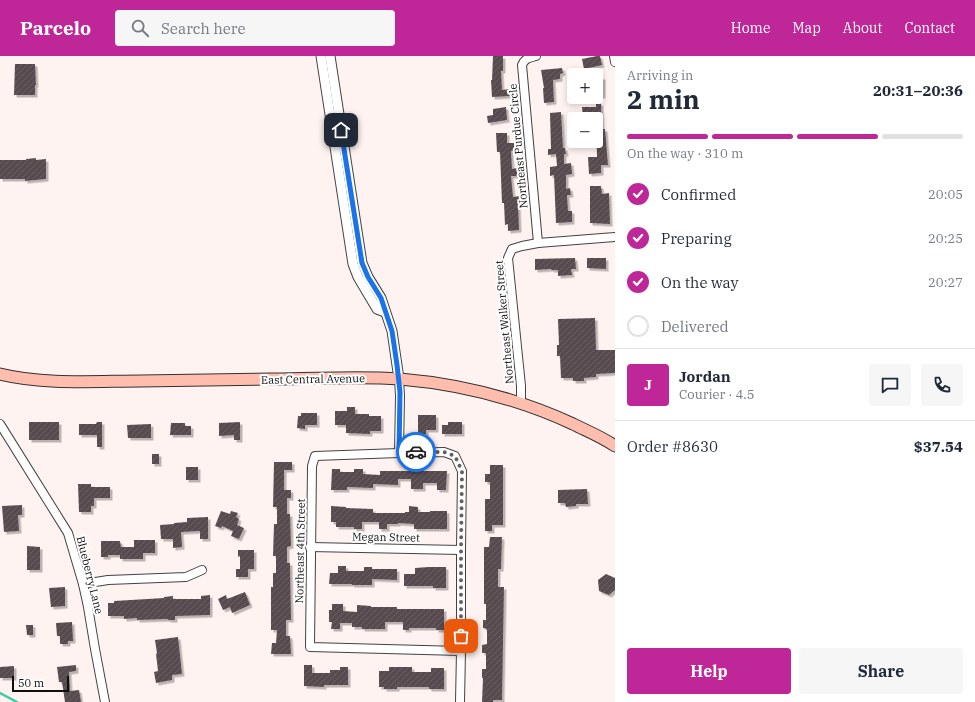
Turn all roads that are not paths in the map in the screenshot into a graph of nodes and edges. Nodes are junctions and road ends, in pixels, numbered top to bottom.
1 (321, 56) edge
2 (330, 56) edge
3 (536, 56) edge
4 (614, 56) edge
5 (615, 62) edge
6 (615, 237) edge
7 (538, 243) junction
8 (385, 312) junction
9 (0, 374) edge
10 (399, 379) junction
11 (521, 403) junction
12 (0, 424) edge
13 (615, 446) edge
14 (399, 453) junction
15 (310, 547) junction
16 (461, 550) junction
17 (202, 570) dead end
18 (83, 584) junction
19 (461, 651) junction
20 (105, 702) edge
21 (460, 702) edge

1 - 8 street
2 - 8 street
3 - 7 street, Northeast Purdue Circle
4 - 5 street
6 - 7 street, Northeast Walker Street
7 - 11 street, Northeast Walker Street
8 - 10 street
9 - 10 main road, East Central Avenue
10 - 11 main road, East Central Avenue
10 - 14 street
11 - 13 main road, East Central Avenue
12 - 18 street, Blueberry Lane
14 - 15 street, Northeast 4th Street
14 - 16 street
15 - 16 street, Megan Street
15 - 19 street, Northeast 4th Street
16 - 19 street
17 - 18 street
18 - 20 street, Blueberry Lane
19 - 21 street

